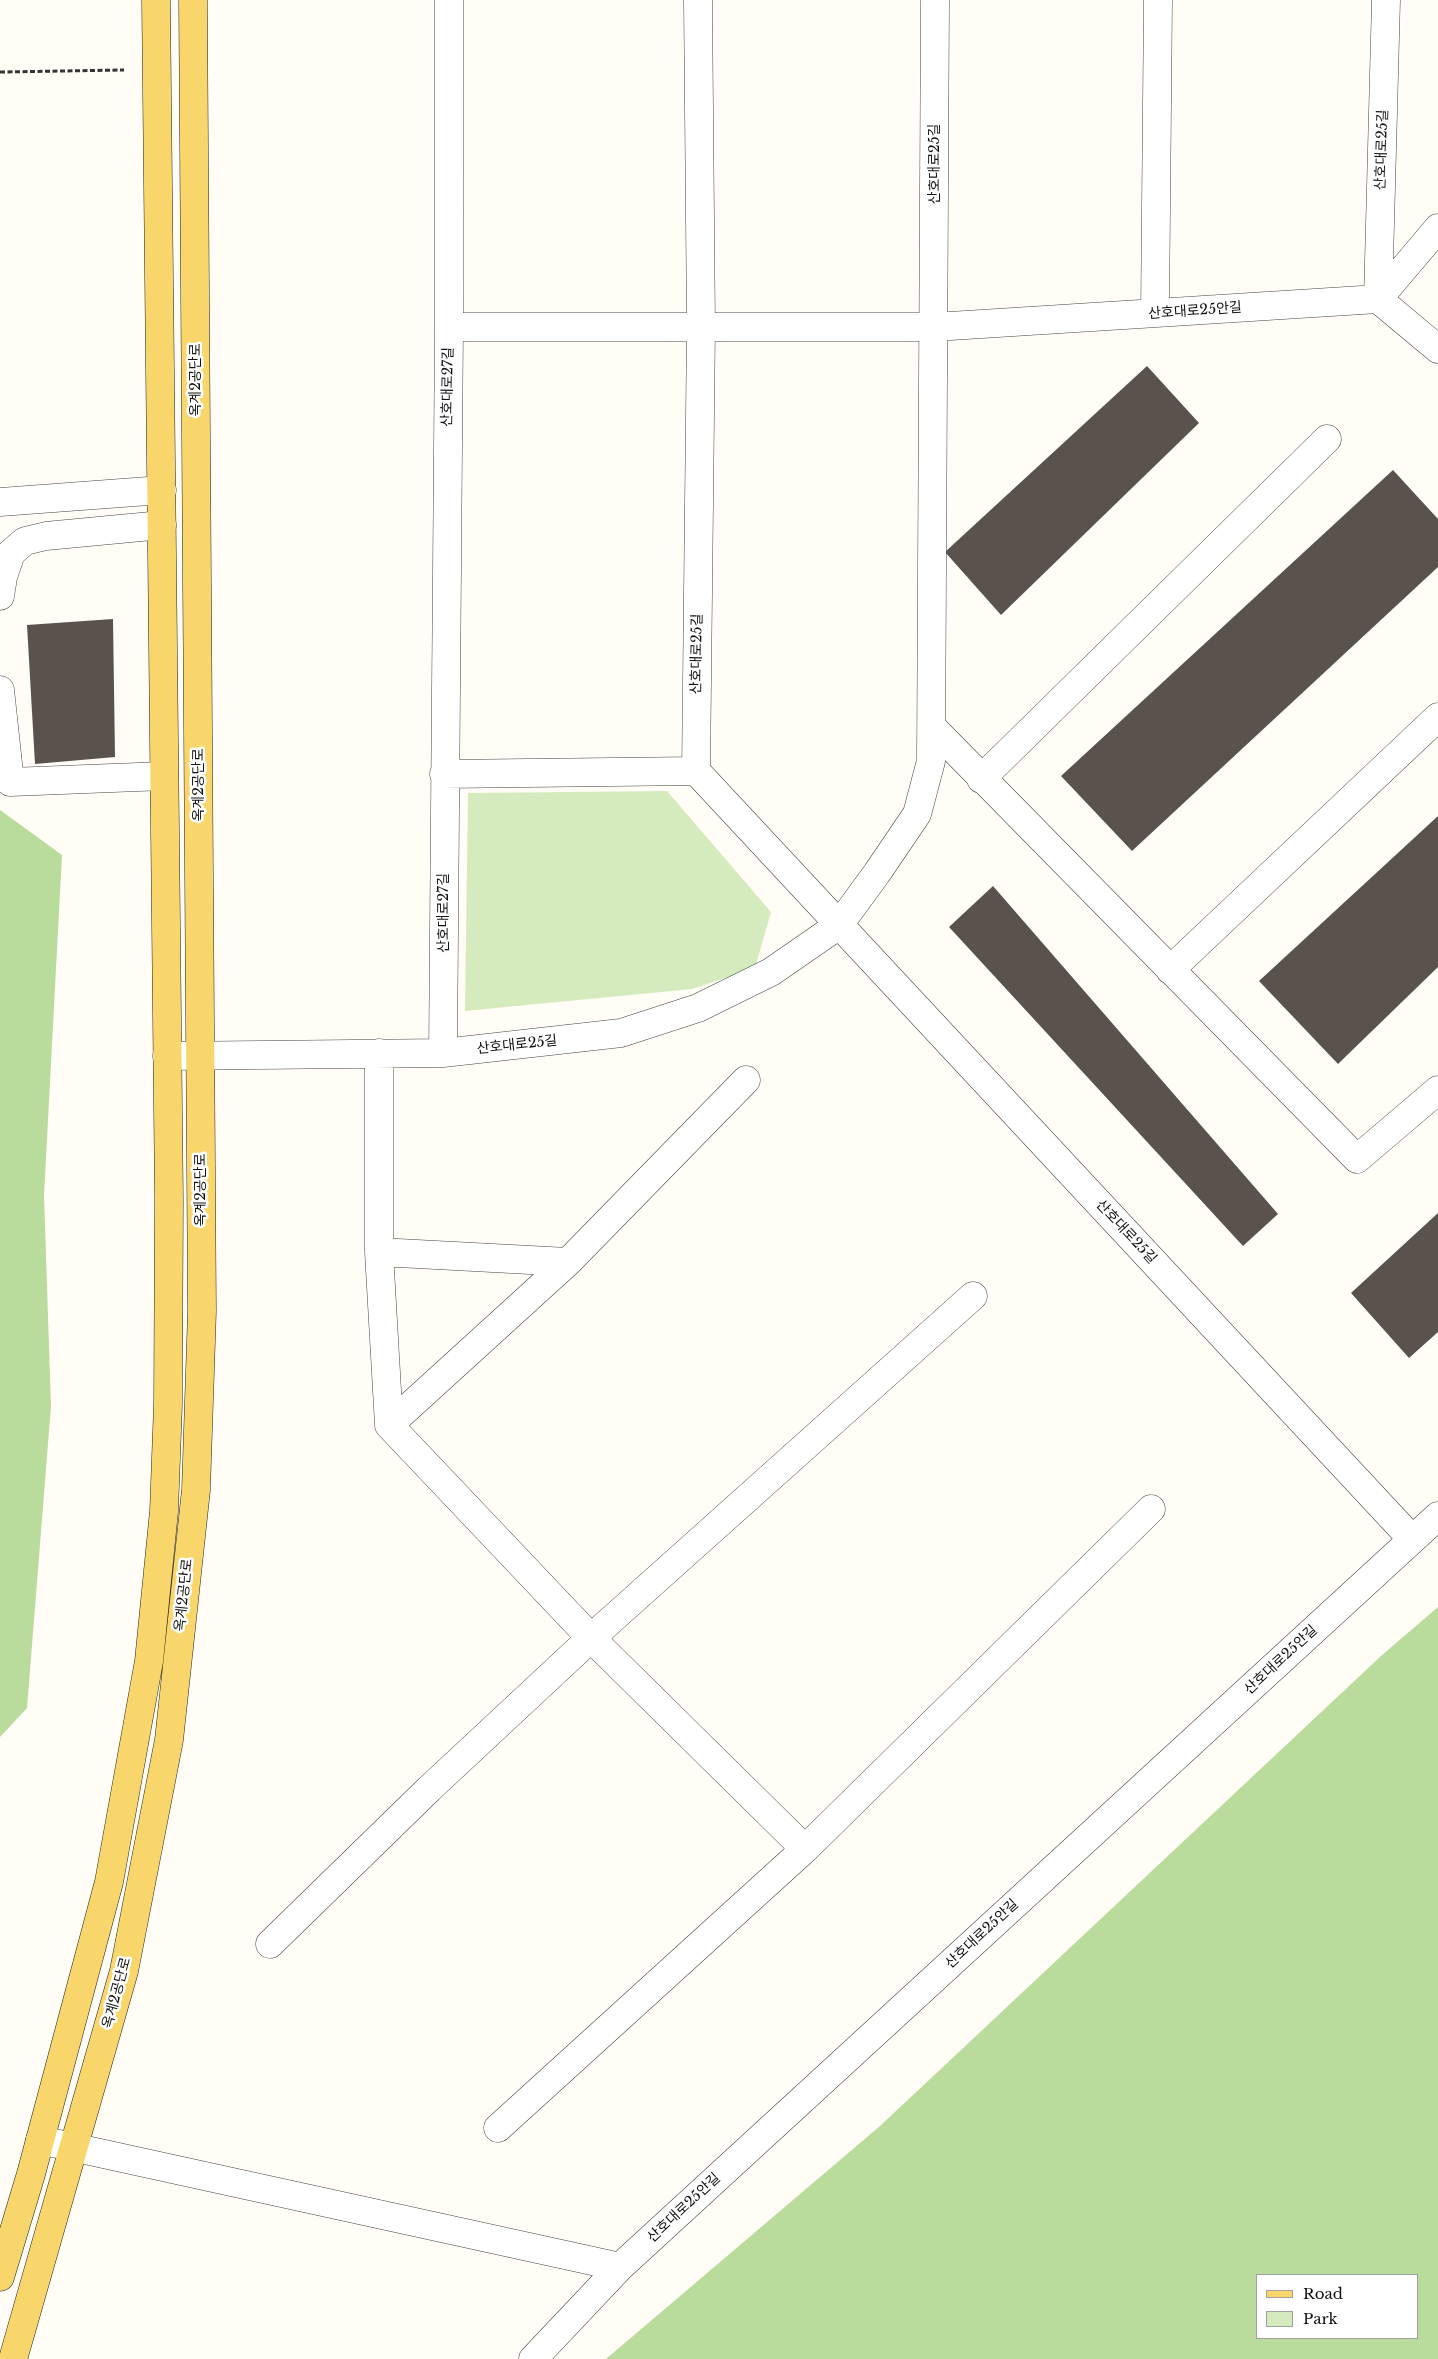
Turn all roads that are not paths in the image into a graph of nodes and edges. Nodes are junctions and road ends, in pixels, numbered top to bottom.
1 (156, 0) edge
2 (194, 0) edge
3 (449, 0) edge
4 (698, 0) edge
5 (935, 0) edge
6 (1158, 0) edge
7 (1386, 0) edge
8 (1438, 228) edge
9 (1378, 300) junction
10 (1155, 313) junction
11 (449, 327) junction
12 (701, 327) junction
13 (934, 327) junction
14 (1438, 348) edge
15 (1327, 439) dead end
16 (162, 490) junction
17 (0, 502) edge
18 (162, 525) junction
19 (0, 596) edge
20 (0, 690) edge
21 (1438, 717) edge
22 (932, 727) junction
23 (696, 771) junction
24 (444, 774) junction
25 (164, 776) junction
26 (981, 778) junction
27 (839, 925) junction
28 (1170, 970) junction
29 (379, 1053) junction
30 (443, 1053) junction
31 (201, 1055) junction
32 (167, 1056) junction
33 (746, 1080) dead end
34 (1438, 1090) edge
35 (379, 1252) junction
36 (568, 1262) junction
37 (973, 1296) dead end
38 (390, 1425) junction
39 (1151, 1509) dead end
40 (1438, 1516) edge
41 (1412, 1539) junction
42 (590, 1638) junction
43 (805, 1850) junction
44 (270, 1944) dead end
45 (498, 2128) dead end
46 (40, 2140) junction
47 (74, 2148) junction
48 (620, 2267) junction
49 (0, 2277) edge
50 (12, 2359) edge
51 (533, 2359) edge

1 - 16 main road, 옥계2공단로
2 - 31 main road, 옥계2공단로
3 - 11 street, 산호대로27길
4 - 12 street, 산호대로25길
5 - 13 street, 산호대로25길
6 - 10 street
7 - 9 street, 산호대로25길
8 - 9 street
9 - 10 street, 산호대로25안길
9 - 14 street
10 - 13 street, 산호대로25안길
11 - 12 street
11 - 24 street, 산호대로27길
12 - 13 street
12 - 23 street, 산호대로25길
13 - 22 street, 산호대로25길
15 - 26 street
16 - 17 street
16 - 18 main road, 옥계2공단로
18 - 19 street
18 - 25 main road, 옥계2공단로
20 - 25 street
21 - 28 street
22 - 26 street
22 - 27 street, 산호대로25길
23 - 24 street
23 - 27 street, 산호대로25길
24 - 30 street, 산호대로27길
25 - 32 main road, 옥계2공단로
26 - 28 street
27 - 30 street, 산호대로25길
27 - 41 street, 산호대로25길
28 - 34 street
29 - 30 street, 산호대로25길
29 - 31 street, 산호대로25길
29 - 35 street
31 - 32 street, 산호대로25길
31 - 47 main road, 옥계2공단로
32 - 46 main road, 옥계2공단로
33 - 36 street
35 - 36 street
35 - 38 street
36 - 38 street
37 - 42 street
38 - 42 street
39 - 43 street
40 - 41 street, 산호대로25안길
41 - 48 street, 산호대로25안길
42 - 43 street
42 - 44 street
43 - 45 street
46 - 47 street
46 - 49 main road, 옥계2공단로
47 - 48 street
47 - 50 main road, 옥계2공단로
48 - 51 street, 산호대로25안길

